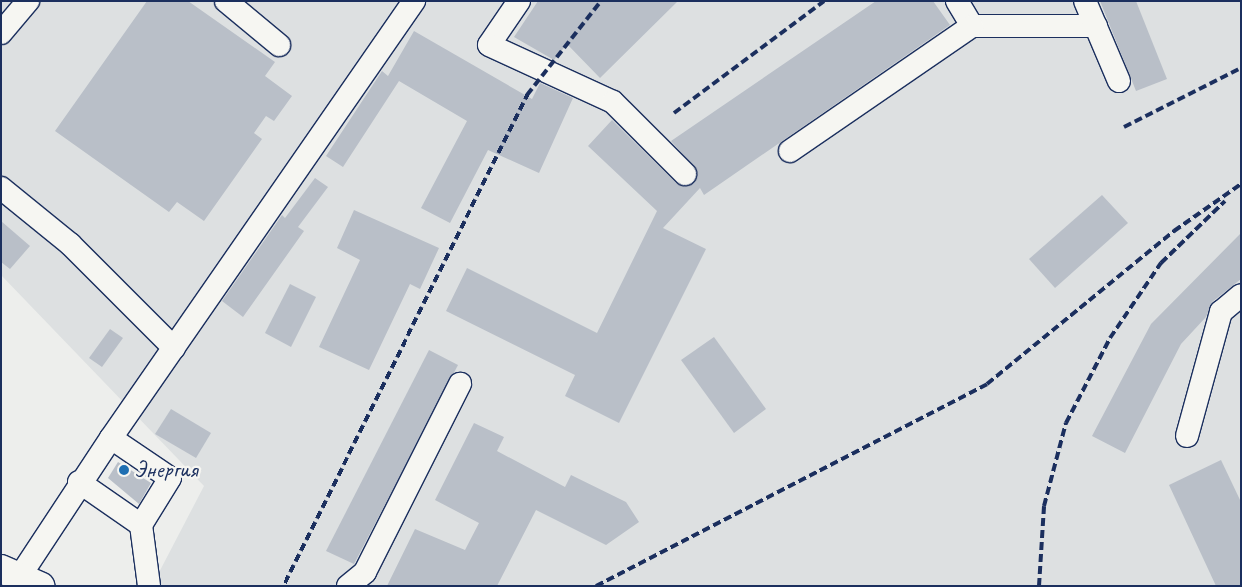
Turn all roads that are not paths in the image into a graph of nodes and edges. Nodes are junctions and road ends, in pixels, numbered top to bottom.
1 (28, 1) edge
2 (226, 1) edge
3 (414, 1) edge
4 (519, 1) edge
5 (957, 1) edge
6 (1085, 1) edge
7 (972, 26) junction
8 (1096, 26) junction
9 (1, 33) edge
10 (279, 45) dead end
11 (1118, 81) dead end
12 (790, 151) dead end
13 (685, 174) dead end
14 (1, 188) edge
15 (1241, 295) edge
16 (174, 348) junction
17 (460, 384) dead end
18 (1187, 436) dead end
19 (111, 438) junction
20 (78, 482) junction
21 (141, 525) junction
22 (20, 577) edge
23 (149, 586) edge
24 (348, 586) edge

1 - 9 lane
2 - 10 lane
3 - 16 lane
4 - 13 lane
5 - 7 lane
6 - 8 lane
7 - 8 lane
7 - 12 lane
8 - 11 lane
14 - 16 lane
15 - 18 lane
16 - 19 lane
17 - 24 lane
19 - 20 lane
19 - 21 lane
20 - 21 lane
20 - 22 lane
21 - 23 lane

